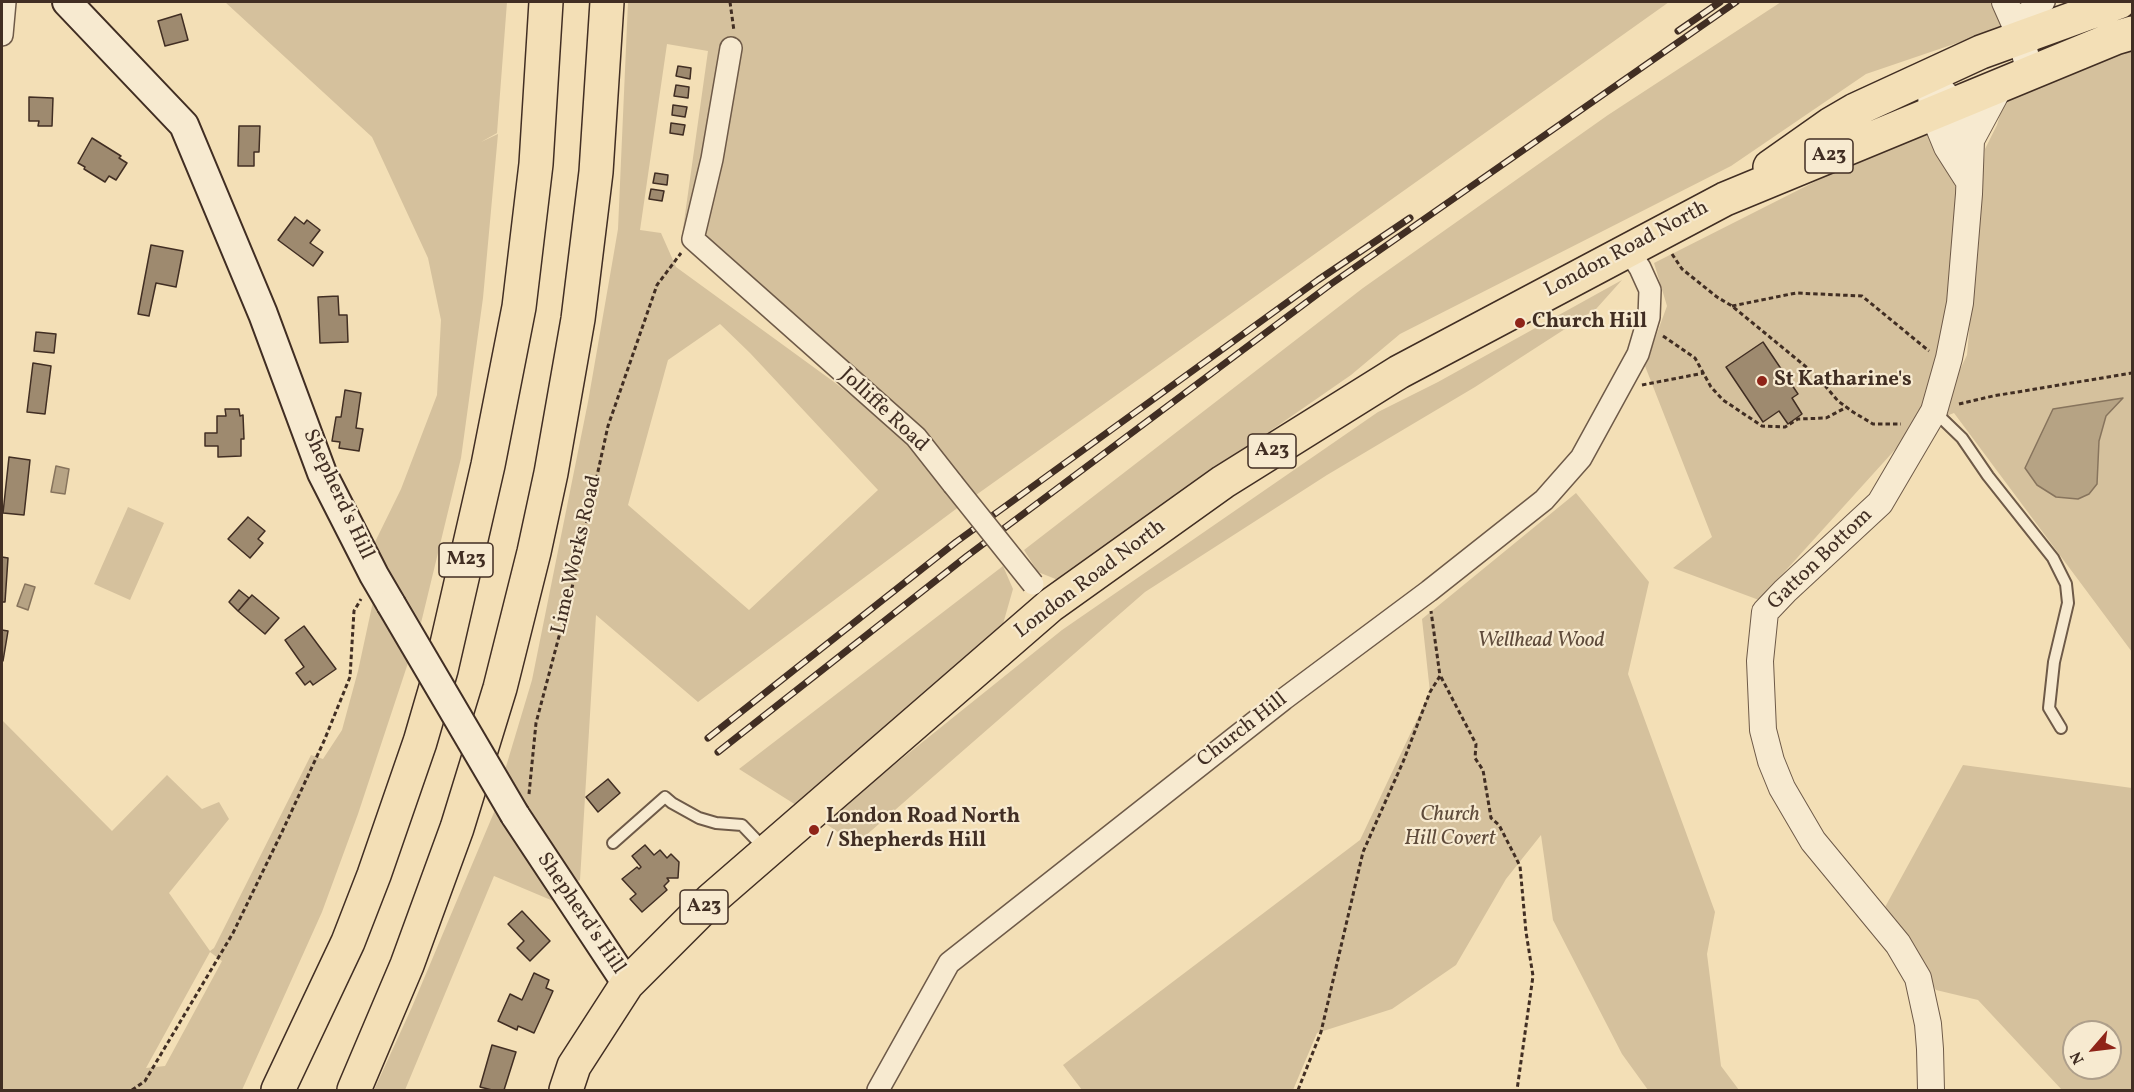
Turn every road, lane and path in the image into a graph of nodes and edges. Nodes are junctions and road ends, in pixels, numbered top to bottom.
1 (5, 2) edge
2 (67, 2) edge
3 (546, 2) edge
4 (607, 2) edge
5 (730, 2) edge
6 (2044, 2) edge
7 (2119, 2) edge
8 (2013, 19) edge
9 (735, 26) dead end
10 (2133, 33) edge
11 (2, 35) edge
12 (732, 48) dead end
13 (2030, 73) junction
14 (1930, 76) junction
15 (2000, 86) junction
16 (1944, 109) junction
17 (1971, 140) junction
18 (1968, 180) junction
19 (1725, 200) junction
20 (693, 239) junction
21 (1670, 249) dead end
22 (1628, 250) junction
23 (1732, 306) junction
24 (1646, 326) junction
25 (1931, 353) dead end
26 (1704, 373) junction
27 (2133, 373) edge
28 (1620, 388) junction
29 (1847, 407) junction
30 (1934, 411) junction
31 (1903, 424) dead end
32 (374, 575) junction
33 (1429, 591) junction
34 (1042, 594) junction
35 (1440, 676) junction
36 (2061, 728) dead end
37 (520, 823) junction
38 (613, 843) dead end
39 (766, 851) junction
40 (627, 984) junction
41 (132, 1090) edge
42 (278, 1090) edge
43 (354, 1090) edge
44 (566, 1090) edge
45 (878, 1090) edge
46 (1298, 1090) edge
47 (1516, 1090) edge
48 (1931, 1090) edge

1 - 11 street
2 - 32 main road, Shepherd's Hill
3 - 42 main road, M23
4 - 43 main road
5 - 9 path
6 - 8 street
7 - 8 main road, London Road North / A23
8 - 13 street
8 - 14 main road, London Road North / A23
10 - 13 main road, London Road North / A23
12 - 20 street
13 - 15 main road, London Road North / A23
14 - 16 street
14 - 19 main road, London Road North / A23
15 - 16 main road, London Road North / A23
15 - 17 street
16 - 17 street
16 - 18 street
16 - 19 main road, London Road North / A23
17 - 18 street, Gatton Bottom
18 - 30 street, Gatton Bottom
19 - 22 main road, London Road North / A23
20 - 34 street, Jolliffe Road, bridge
20 - 37 path, Lime Works Road
21 - 23 path
22 - 24 street, Church Hill
22 - 34 main road, London Road North / A23
23 - 25 path
23 - 29 path
24 - 26 path
24 - 28 street, Church Hill
26 - 28 path
26 - 29 path
27 - 30 path
28 - 33 street, Church Hill
29 - 31 path
30 - 36 lane
30 - 48 street, Gatton Bottom
32 - 37 main road, Shepherd's Hill, bridge
32 - 41 path
33 - 35 path
33 - 45 street, Church Hill
34 - 39 main road, London Road North / A23
35 - 46 path
35 - 47 path
37 - 40 main road, Shepherd's Hill
38 - 39 lane
39 - 40 main road, London Road North / A23
40 - 44 main road, London Road North / A23

